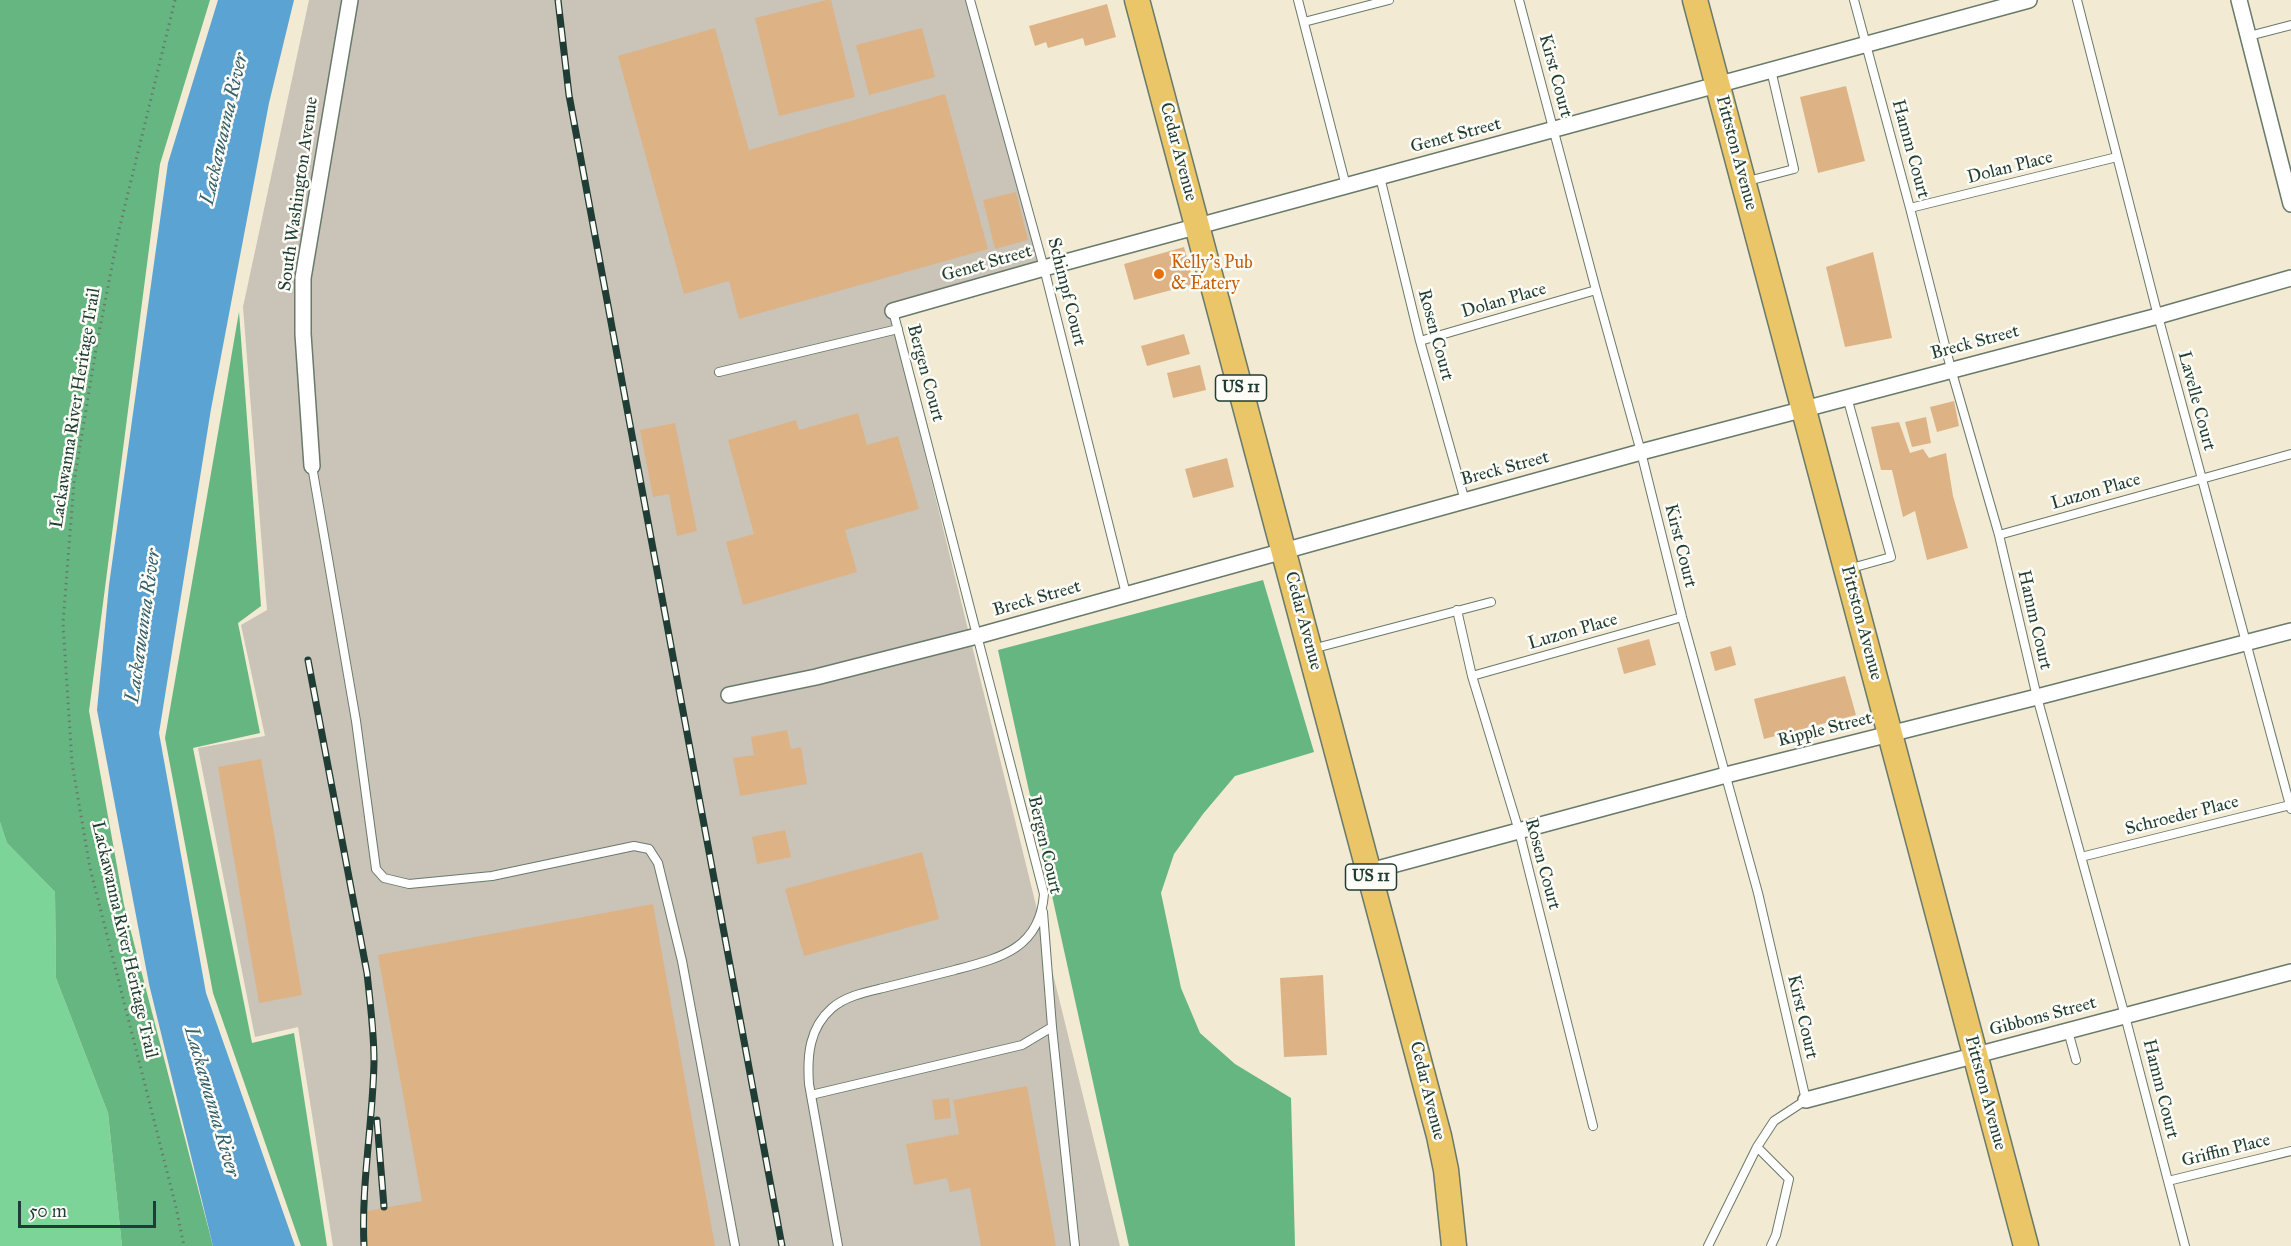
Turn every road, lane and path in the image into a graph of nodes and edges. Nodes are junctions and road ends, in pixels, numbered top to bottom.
1 (175, 0) edge
2 (350, 0) edge
3 (970, 0) edge
4 (1137, 0) edge
5 (1298, 0) edge
6 (1389, 0) edge
7 (1520, 0) edge
8 (1695, 0) edge
9 (1854, 0) edge
10 (2029, 0) edge
11 (2077, 0) edge
12 (2239, 0) edge
13 (1304, 22) junction
14 (2291, 25) edge
15 (2249, 36) junction
16 (1866, 44) junction
17 (1771, 70) junction
18 (1718, 84) junction
19 (1553, 129) junction
20 (2116, 158) junction
21 (1380, 177) junction
22 (1743, 182) junction
23 (1346, 186) junction
24 (2291, 204) edge
25 (1911, 208) junction
26 (1198, 226) junction
27 (1044, 268) junction
28 (2291, 278) edge
29 (1596, 290) junction
30 (893, 311) joint
31 (2158, 316) junction
32 (898, 329) junction
33 (1420, 341) junction
34 (1951, 369) junction
35 (719, 372) dead end
36 (1847, 397) junction
37 (1804, 408) junction
38 (1641, 452) junction
39 (2291, 454) edge
40 (312, 466) joint
41 (2201, 478) junction
42 (1465, 501) junction
43 (1999, 535) junction
44 (1284, 550) junction
45 (1846, 570) junction
46 (1126, 594) junction
47 (1491, 602) dead end
48 (1457, 610) junction
49 (1683, 617) junction
50 (2291, 631) edge
51 (977, 636) junction
52 (2246, 643) junction
53 (1311, 649) junction
54 (1472, 676) junction
55 (729, 695) dead end
56 (2037, 697) junction
57 (1890, 734) junction
58 (1726, 775) junction
59 (2290, 807) edge
60 (1519, 831) junction
61 (2081, 857) junction
62 (1370, 871) junction
63 (1043, 911) junction
64 (2291, 972) edge
65 (2126, 1016) junction
66 (1052, 1027) junction
67 (2068, 1031) junction
68 (1976, 1055) junction
69 (2076, 1060) dead end
70 (811, 1095) junction
71 (1806, 1100) junction
72 (1593, 1126) dead end
73 (1757, 1148) junction
74 (2291, 1151) edge
75 (2168, 1181) junction
76 (184, 1246) edge
77 (735, 1246) edge
78 (838, 1246) edge
79 (1075, 1246) edge
80 (1454, 1246) edge
81 (1708, 1246) edge
82 (1771, 1246) edge
83 (2026, 1246) edge
84 (2185, 1246) edge

1 - 76 path, Lackawanna River Heritage Trail
2 - 40 street, South Washington Avenue
3 - 27 lane, Schimpf Court
4 - 26 main road, Cedar Avenue / US 11
5 - 13 lane
6 - 13 lane
7 - 19 lane, Kirst Court
8 - 18 main road, Pittston Avenue
9 - 16 lane, Hamm Court
10 - 16 street, Genet Street
11 - 20 lane, Lavelle Court
12 - 15 street
13 - 23 lane
14 - 15 lane
15 - 24 street
16 - 17 street, Genet Street
16 - 25 lane, Hamm Court
17 - 18 street, Genet Street
17 - 22 lane
18 - 19 street, Genet Street
18 - 22 main road, Pittston Avenue
19 - 21 street, Genet Street
19 - 29 lane, Kirst Court
20 - 25 lane, Dolan Place
20 - 31 lane, Lavelle Court
21 - 23 street, Genet Street
21 - 33 lane, Rosen Court
22 - 37 main road, Pittston Avenue
23 - 26 street, Genet Street
25 - 34 lane, Hamm Court
26 - 27 street, Genet Street
26 - 44 main road, Cedar Avenue / US 11
27 - 30 street, Genet Street
27 - 46 lane, Schimpf Court
28 - 31 street, Breck Street
29 - 33 lane, Dolan Place
29 - 38 lane, Kirst Court
30 - 32 lane, Bergen Court
31 - 34 street, Breck Street
31 - 41 lane, Lavelle Court
32 - 35 lane
32 - 51 lane, Bergen Court
33 - 42 lane, Rosen Court
34 - 36 street, Breck Street
34 - 43 lane, Hamm Court
36 - 37 street, Breck Street
36 - 45 lane
37 - 38 street, Breck Street
37 - 45 main road, Pittston Avenue
38 - 42 street, Breck Street
38 - 49 lane, Kirst Court
39 - 41 lane, Luzon Place
40 - 77 lane
41 - 43 lane, Luzon Place
41 - 52 lane, Lavelle Court
42 - 44 street, Breck Street
43 - 56 lane, Hamm Court
44 - 46 street, Breck Street
44 - 53 main road, Cedar Avenue / US 11
45 - 57 main road, Pittston Avenue
46 - 51 street, Breck Street
47 - 48 lane
48 - 53 lane
48 - 54 lane, Rosen Court
49 - 54 lane, Luzon Place
49 - 58 lane, Kirst Court
50 - 52 street, Ripple Street
51 - 55 street, Breck Street
51 - 63 lane, Bergen Court
52 - 56 street, Ripple Street
52 - 59 lane, Lavelle Court
53 - 62 main road, Cedar Avenue / US 11
54 - 60 lane, Rosen Court
56 - 57 street, Ripple Street
56 - 61 lane, Hamm Court
57 - 58 street, Ripple Street
57 - 68 main road, Pittston Avenue
58 - 60 street, Ripple Street
58 - 71 lane, Kirst Court
59 - 61 lane, Schroeder Place
60 - 62 street, Ripple Street
60 - 72 lane, Rosen Court
61 - 65 lane, Hamm Court
62 - 80 main road, Cedar Avenue / US 11
63 - 66 lane
63 - 70 lane, Bergen Court
64 - 65 street, Gibbons Street
65 - 67 street, Gibbons Street
65 - 75 lane, Hamm Court
66 - 70 lane
66 - 79 lane
67 - 68 street, Gibbons Street
67 - 69 lane
68 - 71 street, Gibbons Street
68 - 83 main road, Pittston Avenue
70 - 78 lane, Bergen Court
71 - 73 lane
73 - 81 lane
73 - 82 lane
74 - 75 lane, Griffin Place
75 - 84 lane, Hamm Court

